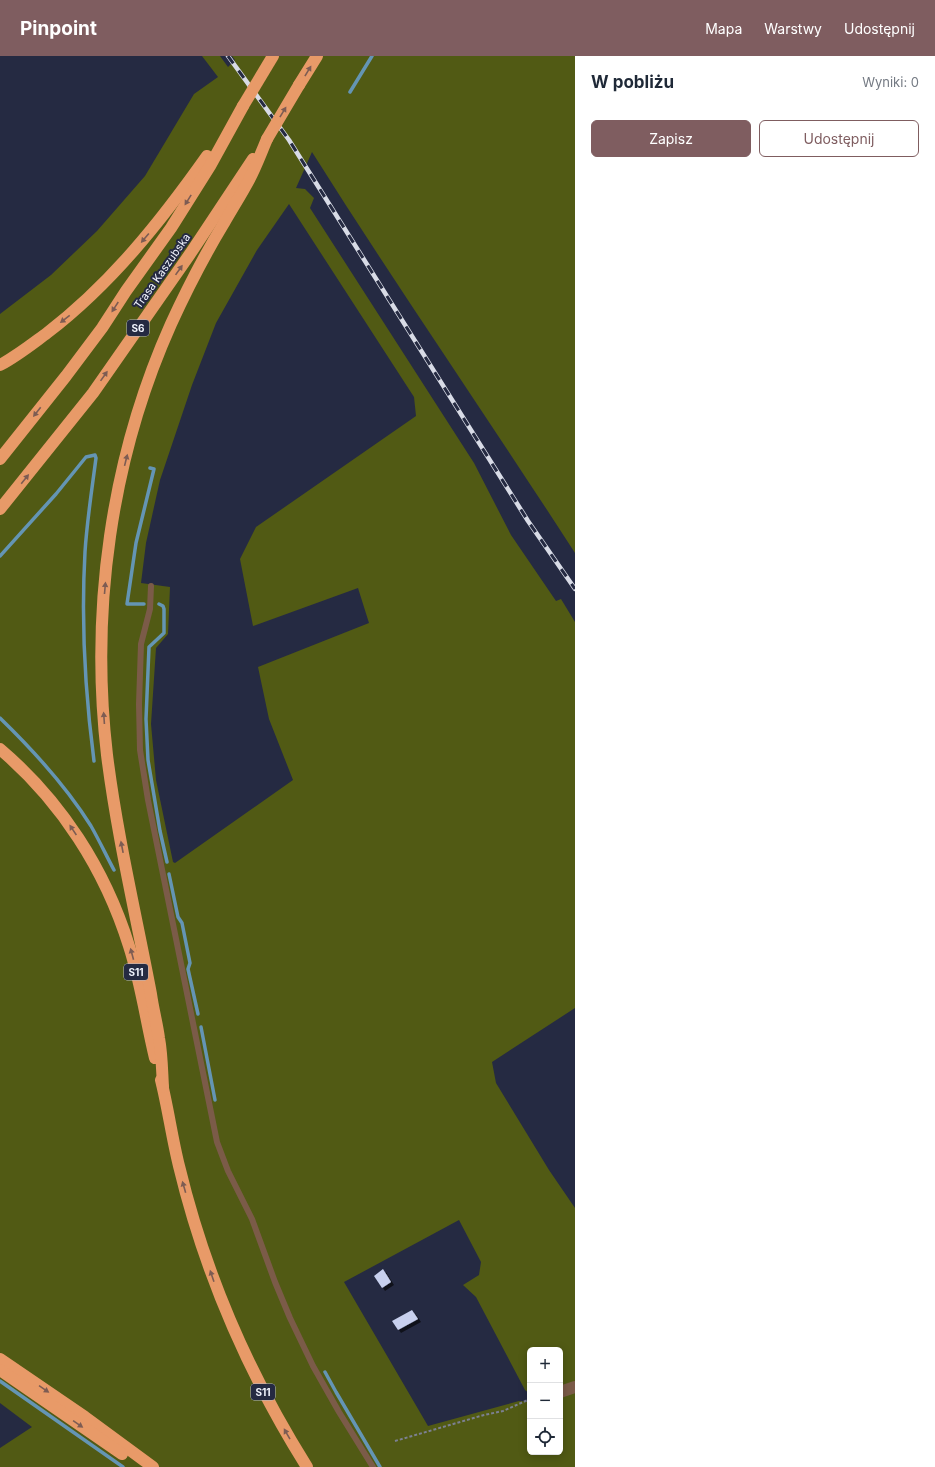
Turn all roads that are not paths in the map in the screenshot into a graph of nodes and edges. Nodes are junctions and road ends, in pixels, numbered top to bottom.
1 (273, 56) edge
2 (317, 56) edge
3 (243, 106) junction
4 (267, 139) junction
5 (0, 365) edge
6 (0, 459) edge
7 (0, 510) edge
8 (151, 586) dead end
9 (0, 749) edge
10 (163, 1087) junction
11 (0, 1359) edge
12 (0, 1370) edge
13 (575, 1387) edge
14 (563, 1391) edge
15 (140, 1467) edge
16 (153, 1467) edge
17 (307, 1467) edge
18 (373, 1467) edge

1 - 3 highway, Trasa Kaszubska, bridge
4 -> 2 highway, Trasa Kaszubska / S6, bridge
3 -> 5 highway
3 -> 6 highway, Trasa Kaszubska
7 -> 4 highway, Trasa Kaszubska / S6
10 -> 4 highway
8 - 18 lane
10 -> 9 highway, S11
17 -> 10 highway, S11
11 -> 16 highway
12 -> 15 highway
13 - 14 street

